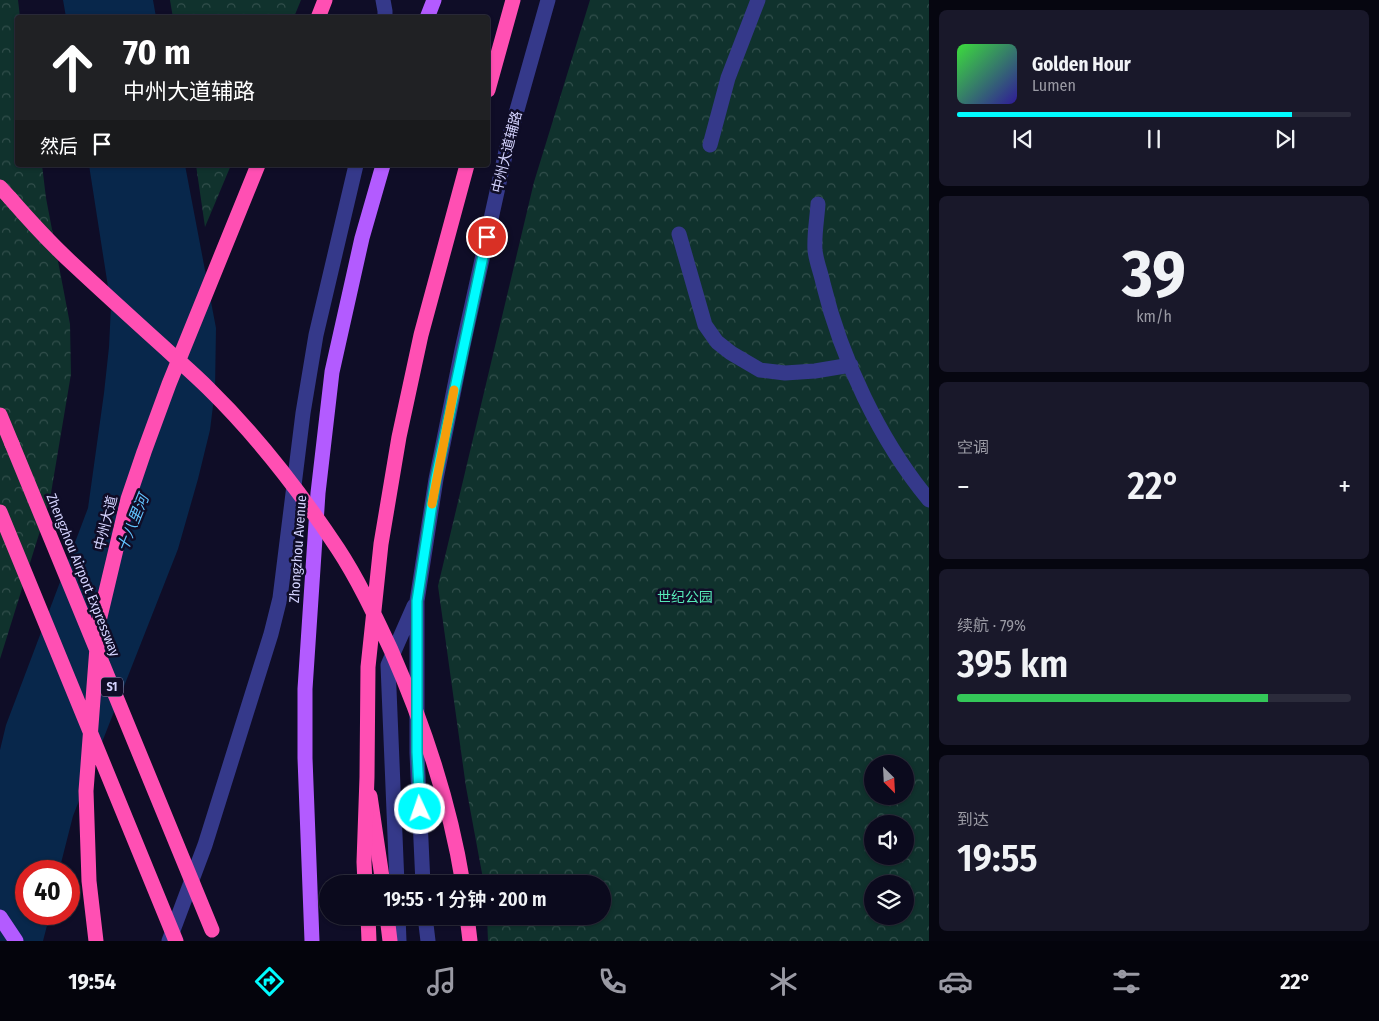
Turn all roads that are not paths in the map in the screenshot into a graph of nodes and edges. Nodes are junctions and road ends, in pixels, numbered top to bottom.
1 (325, 0) edge
2 (383, 0) edge
3 (434, 0) edge
4 (513, 0) edge
5 (548, 0) edge
6 (758, 0) edge
7 (319, 15) edge
8 (384, 15) edge
9 (428, 15) edge
10 (490, 83) edge
11 (710, 145) dead end
12 (257, 167) edge
13 (356, 167) edge
14 (382, 167) edge
15 (466, 167) edge
16 (5, 193) edge
17 (818, 204) dead end
18 (679, 234) dead end
19 (851, 365) junction
20 (0, 415) edge
21 (929, 500) edge
22 (0, 512) edge
23 (417, 601) junction
24 (367, 777) junction
25 (365, 875) edge
26 (382, 875) edge
27 (397, 875) edge
28 (423, 875) edge
29 (461, 875) edge
30 (89, 881) junction
31 (0, 917) edge
32 (368, 925) edge
33 (388, 925) edge
34 (399, 925) edge
35 (426, 925) edge
36 (468, 925) edge
37 (214, 936) edge
38 (16, 941) edge
39 (91, 941) edge
40 (96, 941) edge
41 (169, 941) edge
42 (176, 941) edge
43 (312, 941) edge
44 (369, 941) edge
45 (390, 941) edge
46 (400, 941) edge
47 (428, 941) edge
48 (470, 941) edge

1 - 7 highway
2 - 8 street
3 - 9 main road
4 - 10 highway
5 - 23 street, 中州大道辅路
6 - 11 street
12 - 30 highway, 中州大道, bridge
13 - 41 street
14 - 43 main road, Zhongzhou Avenue
15 - 24 highway, bridge
16 - 29 highway, bridge
17 - 19 street
18 - 19 street
19 - 21 street
20 - 37 highway, Zhengzhou Airport Expressway / S1, bridge
22 - 42 highway, bridge
23 - 27 street
23 - 28 street
24 - 25 highway, bridge
24 - 26 highway, bridge
30 - 39 highway, bridge
30 - 40 highway, 中州大道, bridge
31 - 38 main road
32 - 44 highway
33 - 45 highway
34 - 46 street
35 - 47 street
36 - 48 highway

